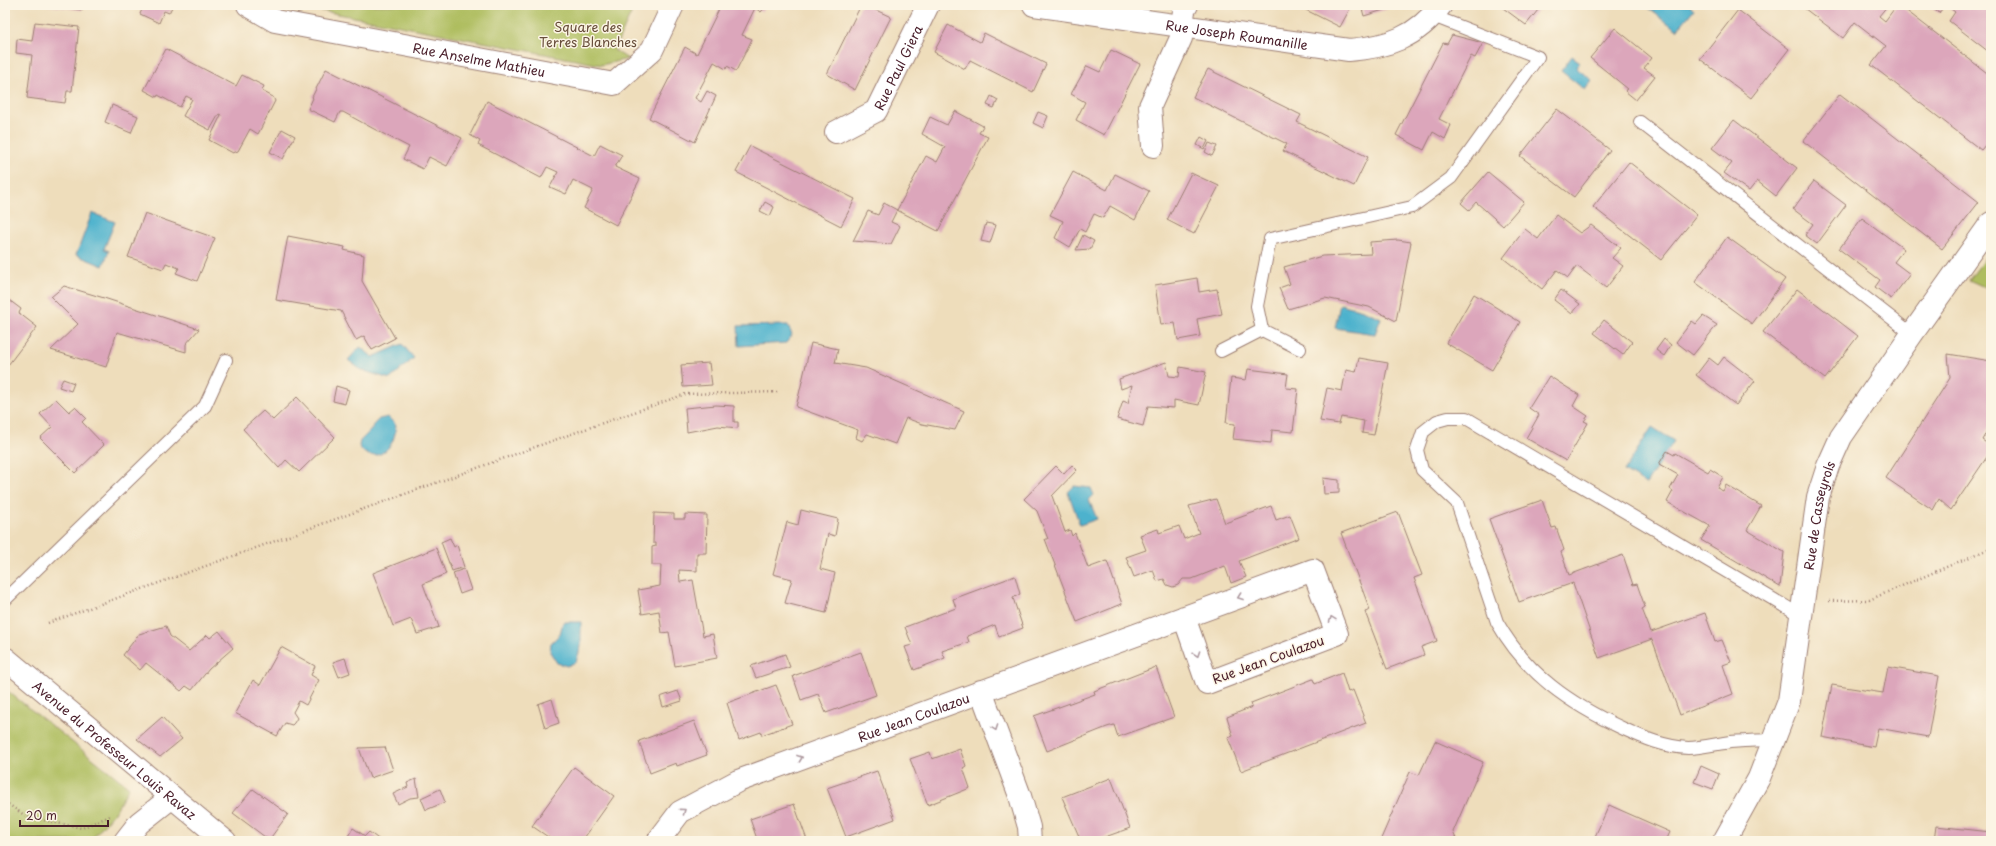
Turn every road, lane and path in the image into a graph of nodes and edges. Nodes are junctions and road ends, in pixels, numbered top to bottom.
1 (248, 5) edge
2 (673, 5) edge
3 (928, 5) edge
4 (1034, 5) edge
5 (1437, 11) edge
6 (1185, 15) edge
7 (1640, 122) dead end
8 (836, 132) dead end
9 (1153, 146) dead end
10 (1991, 224) edge
11 (1262, 330) junction
12 (1912, 334) junction
13 (1300, 349) dead end
14 (1221, 351) dead end
15 (226, 360) dead end
16 (780, 392) dead end
17 (1991, 548) edge
18 (5, 600) edge
19 (1800, 615) junction
20 (1184, 617) junction
21 (48, 623) dead end
22 (5, 658) edge
23 (981, 691) junction
24 (1775, 740) junction
25 (172, 797) junction
26 (5, 802) edge
27 (139, 823) junction
28 (126, 841) edge
29 (225, 841) edge
30 (658, 841) edge
31 (1030, 841) edge
32 (1724, 841) edge

1 - 2 street, Rue Anselme Mathieu
3 - 8 street, Rue Paul Giera
4 - 6 street, Rue Joseph Roumanille
5 - 6 street, Rue Joseph Roumanille
5 - 11 lane
6 - 9 street
7 - 12 lane
10 - 12 street, Rue de Casseyrols
11 - 13 lane
11 - 14 lane
12 - 19 street, Rue de Casseyrols
15 - 18 lane
16 - 21 path
17 - 19 path
19 - 24 street, Rue de Casseyrols
19 - 24 lane
20 -> 20 street, Rue Jean Coulazou
20 - 23 street, Rue Jean Coulazou
22 - 25 street, Avenue du Professeur Louis Ravaz
30 -> 23 street, Rue Jean Coulazou
23 -> 31 street
24 - 32 street, Rue de Casseyrols
25 - 27 street
25 - 29 street, Avenue du Professeur Louis Ravaz
26 - 27 path
27 - 28 street

